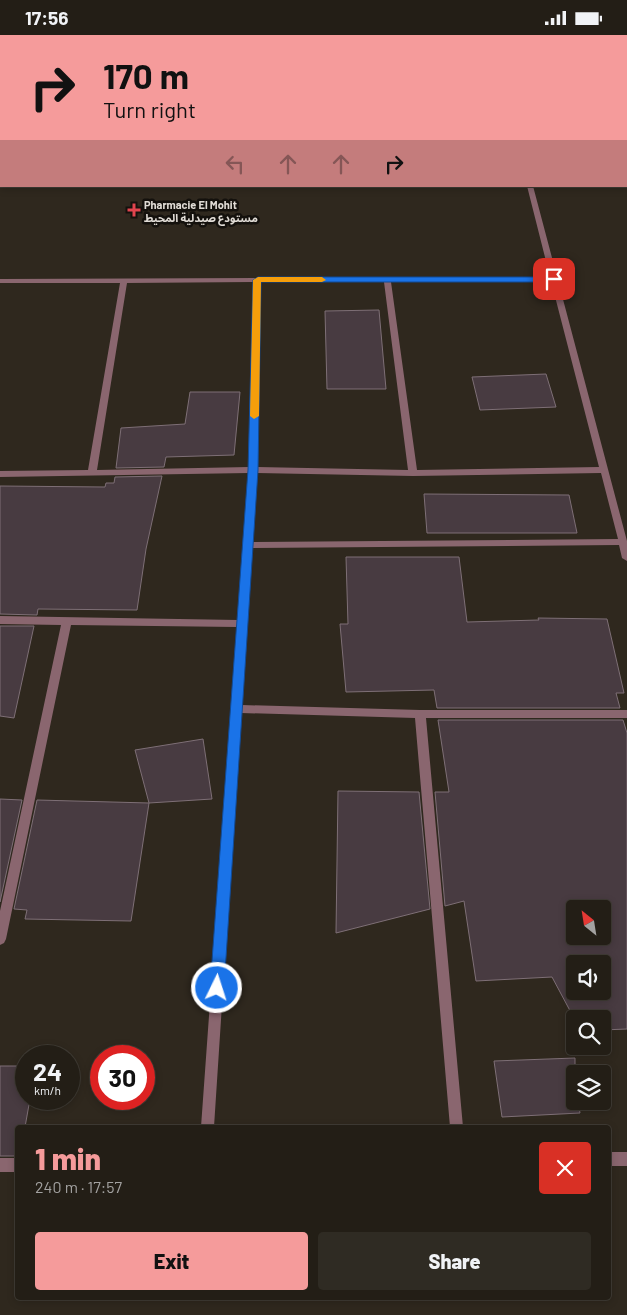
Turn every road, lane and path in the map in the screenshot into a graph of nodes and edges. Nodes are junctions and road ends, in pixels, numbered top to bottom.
1 (530, 187) edge
2 (387, 279) junction
3 (554, 279) junction
4 (124, 280) junction
5 (258, 280) junction
6 (0, 281) edge
7 (253, 470) junction
8 (604, 470) junction
9 (92, 473) junction
10 (413, 473) junction
11 (0, 474) edge
12 (623, 542) junction
13 (248, 545) junction
14 (627, 558) edge
15 (0, 620) edge
16 (67, 621) junction
17 (243, 624) junction
18 (237, 709) junction
19 (420, 714) junction
20 (627, 714) edge
21 (0, 939) edge
22 (207, 1125) edge
23 (456, 1125) edge
24 (611, 1159) edge
25 (627, 1159) edge
26 (0, 1165) edge
27 (15, 1165) edge

1 - 3 street
2 - 3 street
2 - 5 street
2 - 10 street
3 - 8 street
4 - 5 street
4 - 6 street
4 - 9 street
5 - 7 street
7 - 9 street
7 - 10 street
7 - 13 street
8 - 10 street
8 - 12 street
9 - 11 street
12 - 13 street
12 - 14 street
13 - 17 street
15 - 16 street
16 - 17 street
16 - 21 street
17 - 18 street
18 - 19 street
18 - 22 street
19 - 20 street
19 - 23 street
24 - 25 street
26 - 27 street

